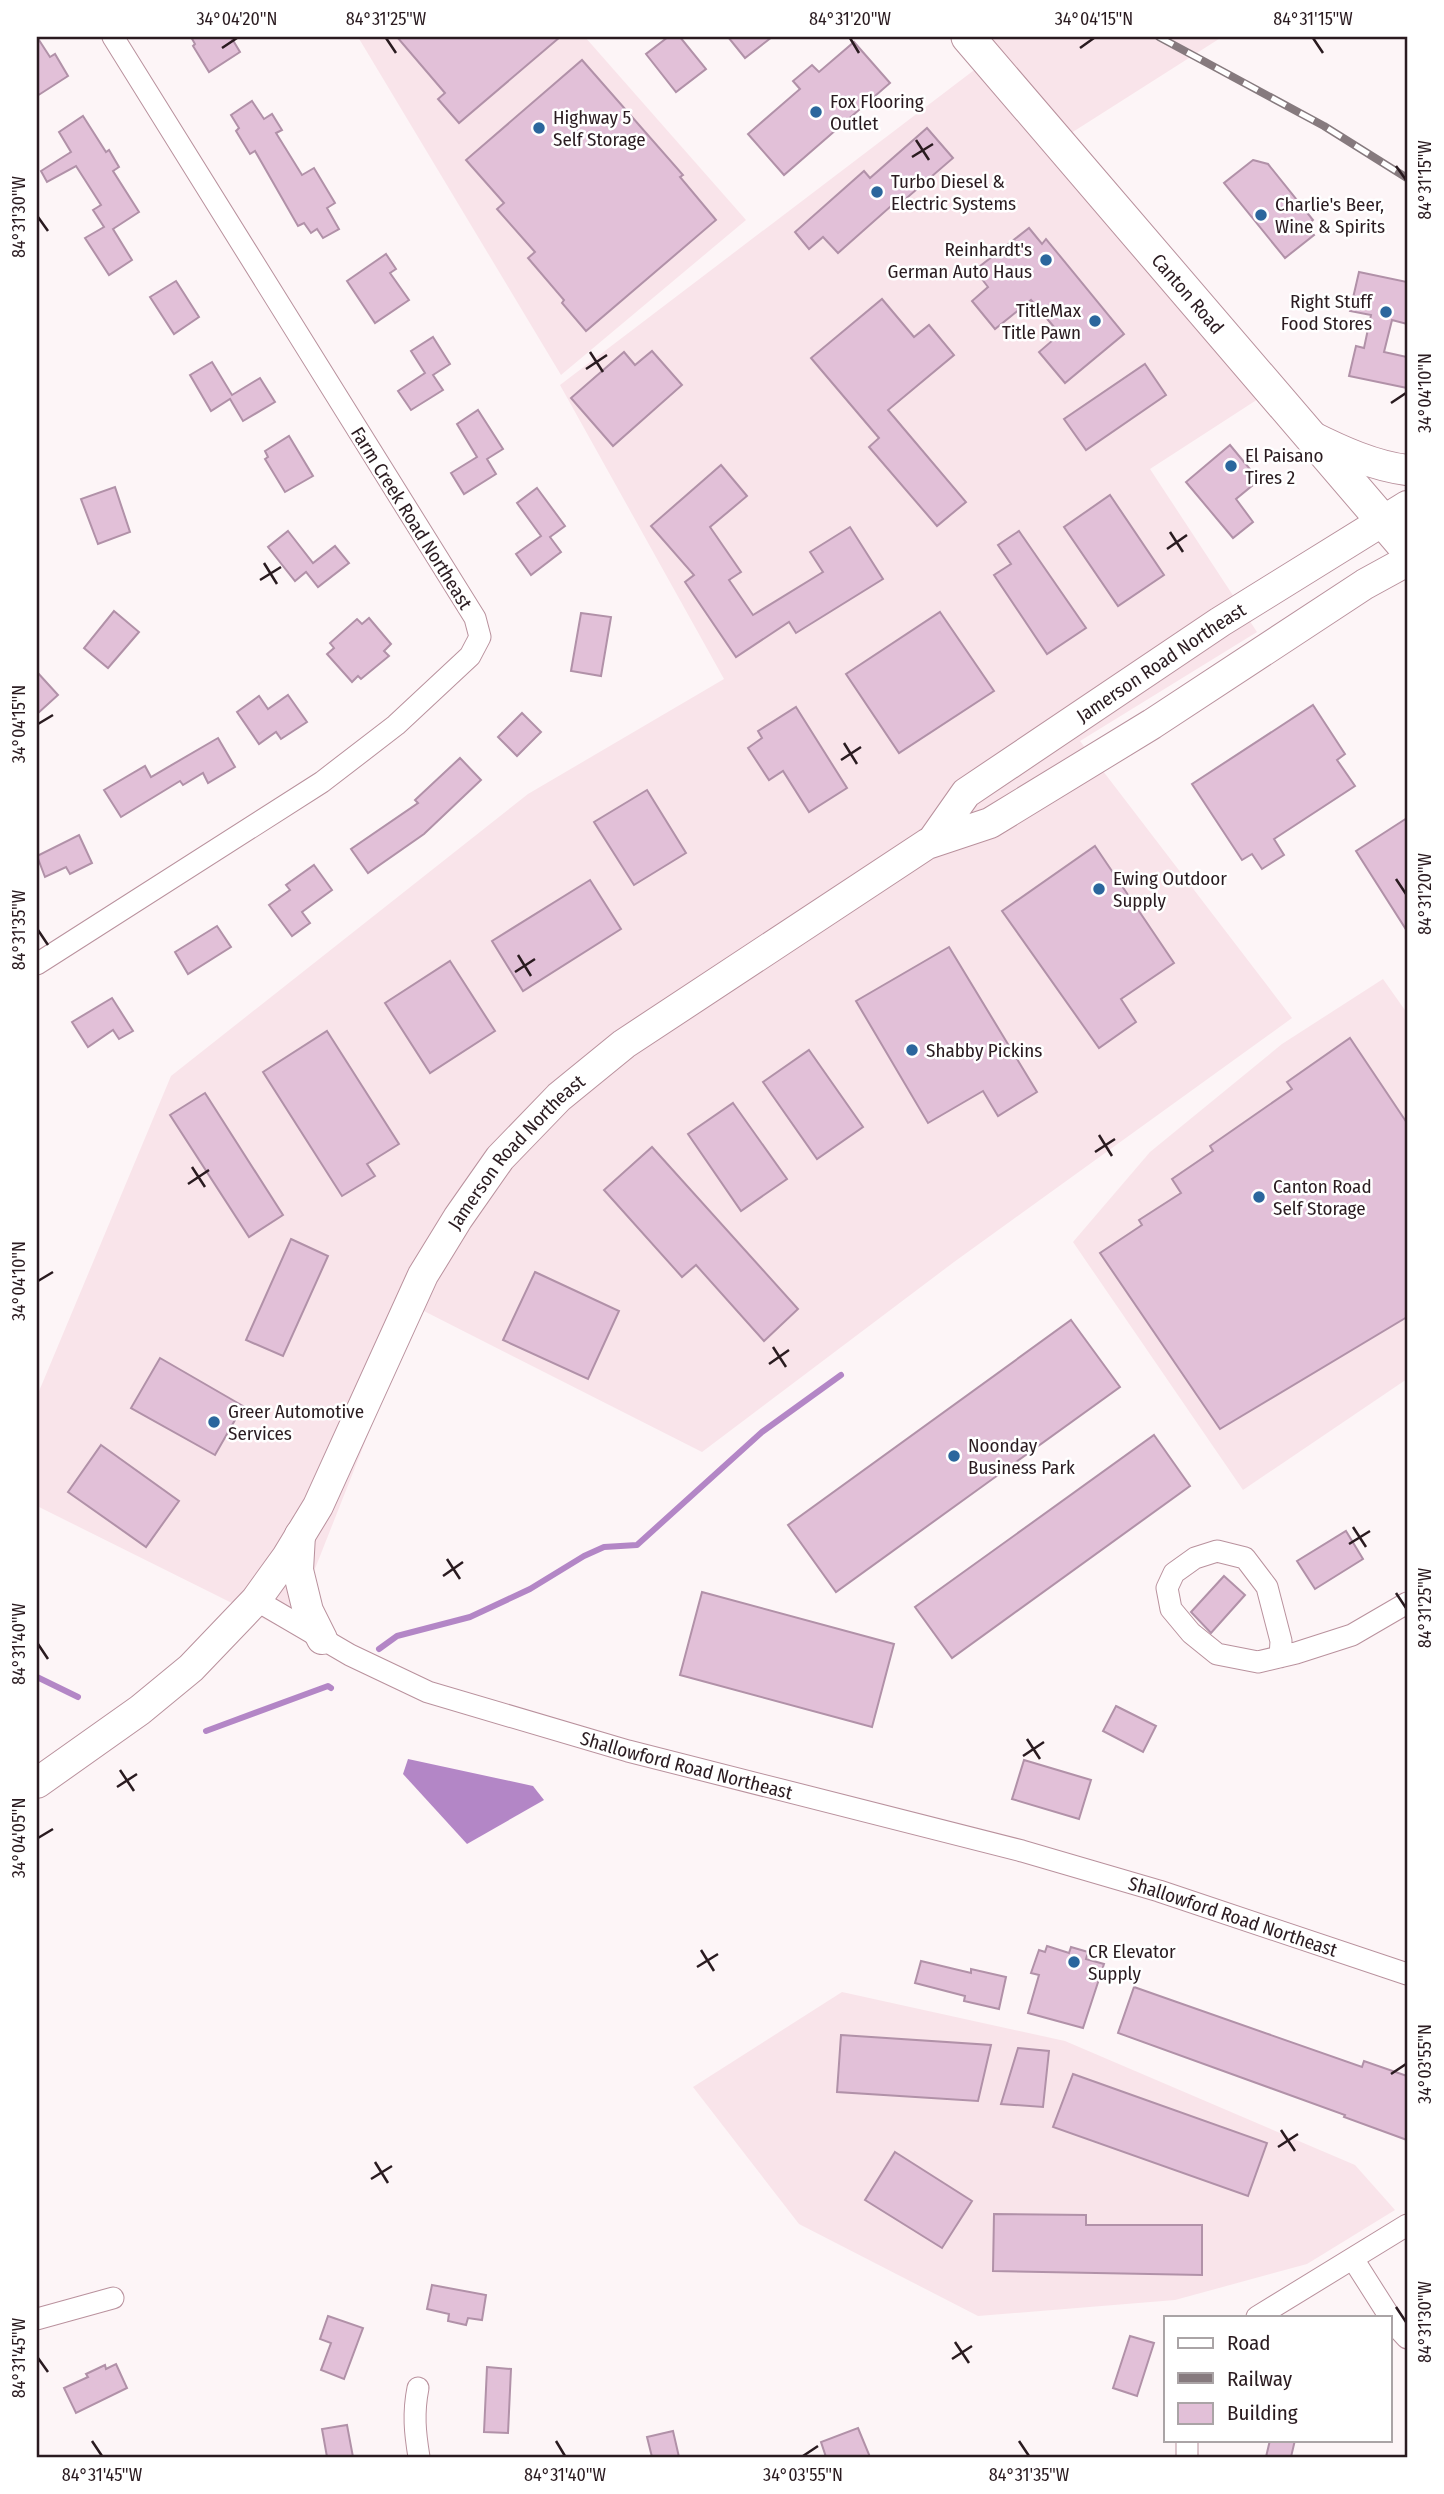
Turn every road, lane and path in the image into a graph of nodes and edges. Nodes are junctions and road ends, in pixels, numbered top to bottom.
1 (113, 37) edge
2 (968, 37) edge
3 (1311, 436) junction
4 (1407, 470) edge
5 (1395, 513) edge
6 (1407, 549) edge
7 (1407, 561) edge
8 (933, 841) junction
9 (37, 964) edge
10 (300, 1535) junction
11 (256, 1600) junction
12 (1407, 1603) edge
13 (322, 1639) junction
14 (1280, 1657) junction
15 (37, 1783) edge
16 (1407, 1974) edge
17 (1407, 2225) edge
18 (1353, 2259) junction
19 (113, 2298) dead end
20 (1259, 2316) edge
21 (1389, 2316) edge
22 (37, 2319) edge
23 (1392, 2320) edge
24 (1407, 2338) edge
25 (418, 2388) dead end
26 (419, 2457) edge

1 - 9 street, Farm Creek Road Northeast
2 - 3 main road, Canton Road
3 - 4 street
3 - 5 main road, Canton Road
5 - 6 main road, Canton Road
5 - 8 street, Jamerson Road Northeast
7 - 8 street, Jamerson Road Northeast
8 - 10 street, Jamerson Road Northeast
10 - 11 street, Jamerson Road Northeast
10 - 13 street
11 - 13 street, Shallowford Road Northeast
11 - 15 street
12 - 14 street
13 - 16 street, Shallowford Road Northeast
14 - 14 street
17 - 18 street
18 - 20 street
18 - 21 street
19 - 22 street
23 - 24 street
25 - 26 street

